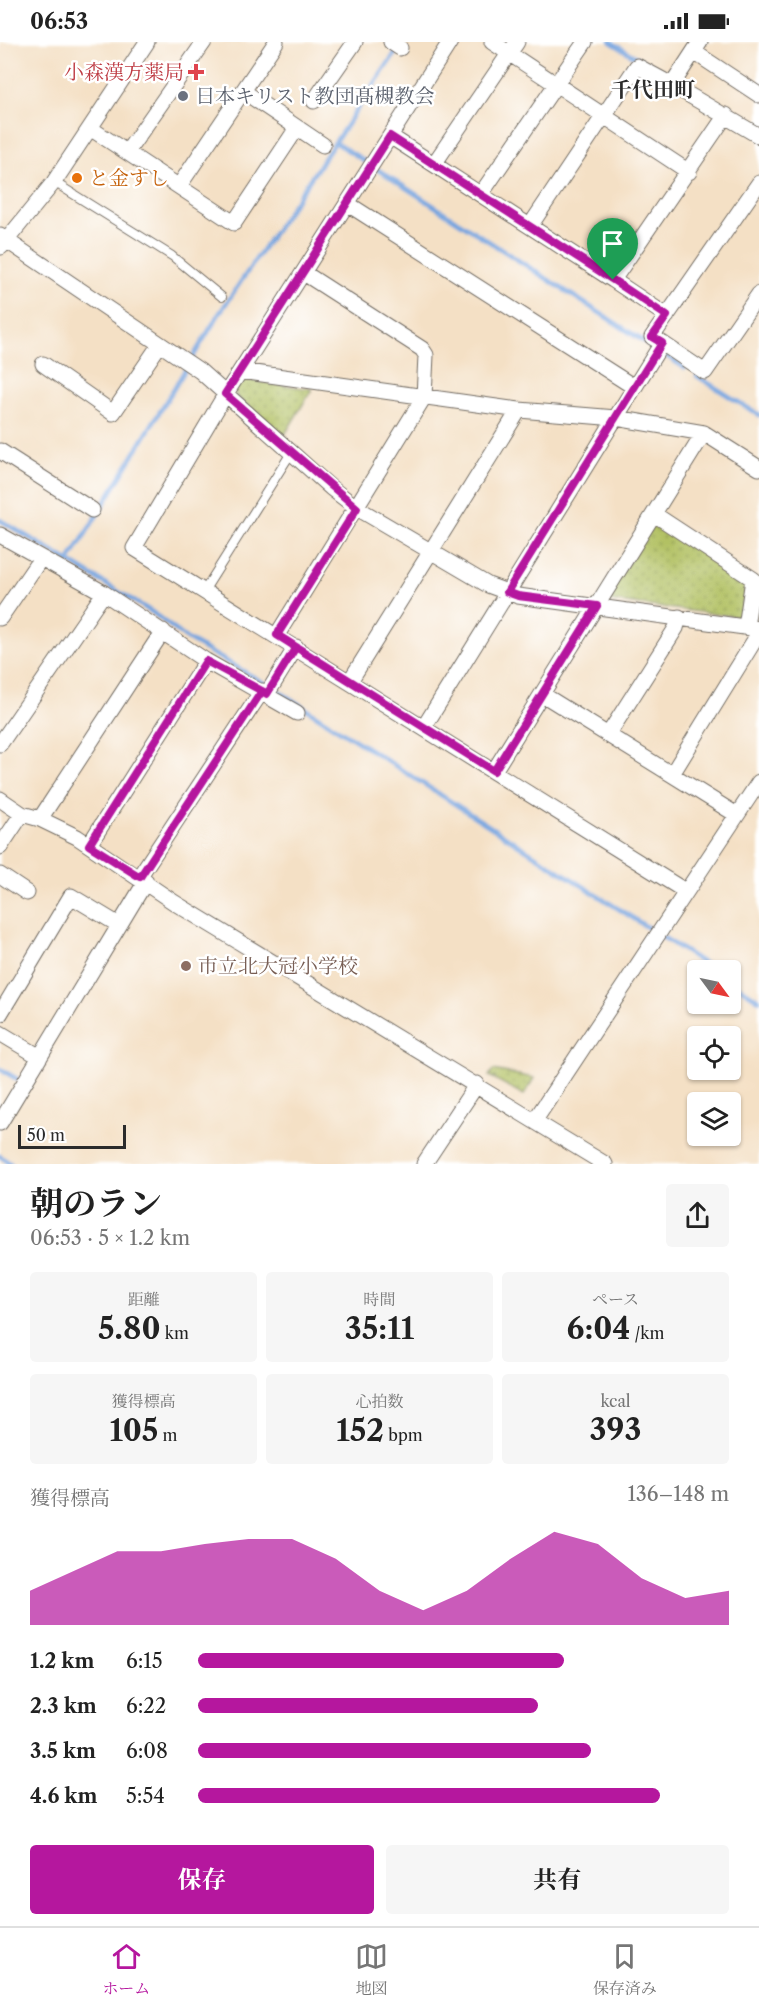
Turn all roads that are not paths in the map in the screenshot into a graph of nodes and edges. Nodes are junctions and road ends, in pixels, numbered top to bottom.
1 (147, 42) edge
2 (204, 42) edge
3 (276, 42) edge
4 (355, 42) edge
5 (450, 42) edge
6 (492, 42) edge
7 (585, 42) edge
8 (695, 46) edge
9 (513, 48) edge
10 (555, 85) junction
11 (672, 86) junction
12 (243, 91) junction
13 (759, 95) edge
14 (314, 101) dead end
15 (726, 115) junction
16 (603, 118) junction
17 (90, 128) junction
18 (297, 128) junction
19 (390, 136) junction
20 (759, 136) edge
21 (323, 145) dead end
22 (127, 152) junction
23 (434, 164) junction
24 (689, 172) junction
25 (54, 182) junction
26 (759, 183) edge
27 (179, 186) junction
28 (481, 195) junction
29 (348, 204) junction
30 (530, 226) junction
31 (2, 241) edge
32 (304, 273) junction
33 (613, 280) junction
34 (759, 294) edge
35 (222, 297) dead end
36 (667, 316) junction
37 (662, 343) junction
38 (160, 344) junction
39 (43, 364) dead end
40 (241, 371) junction
41 (634, 387) junction
42 (225, 394) junction
43 (424, 397) junction
44 (519, 410) junction
45 (616, 418) junction
46 (704, 433) junction
47 (0, 451) edge
48 (291, 453) junction
49 (759, 468) edge
50 (357, 508) junction
51 (92, 510) dead end
52 (654, 514) junction
53 (0, 535) edge
54 (431, 550) junction
55 (41, 558) junction
56 (204, 591) junction
57 (507, 592) junction
58 (104, 593) junction
59 (597, 606) junction
60 (679, 616) junction
61 (0, 618) edge
62 (755, 630) edge
63 (163, 631) junction
64 (277, 635) junction
65 (296, 647) junction
66 (206, 661) junction
67 (350, 681) junction
68 (264, 692) junction
69 (542, 694) junction
70 (297, 712) dead end
71 (424, 727) junction
72 (608, 735) junction
73 (0, 744) edge
74 (494, 771) junction
75 (672, 774) junction
76 (759, 782) edge
77 (0, 799) edge
78 (22, 814) junction
79 (737, 815) junction
80 (40, 819) junction
81 (89, 845) junction
82 (0, 847) edge
83 (0, 875) edge
84 (142, 879) junction
85 (685, 891) junction
86 (27, 892) dead end
87 (119, 925) junction
88 (0, 1014) edge
89 (0, 1033) edge
90 (40, 1057) junction
91 (477, 1084) junction
92 (1, 1119) edge
93 (535, 1120) junction
94 (424, 1164) edge
95 (606, 1164) edge

1 - 17 street
2 - 22 street
3 - 12 street
4 - 14 street
5 - 19 street
6 - 9 street
7 - 10 street
8 - 11 street
8 - 13 street
9 - 10 street
9 - 23 street
10 - 16 street
10 - 28 street
11 - 15 street
11 - 16 street
12 - 18 street
12 - 27 street
15 - 20 street
15 - 24 street
16 - 24 street
16 - 30 street
17 - 22 street
17 - 25 street
18 - 21 street
18 - 27 street
19 - 23 street
19 - 29 street
22 - 27 street
23 - 28 street
24 - 33 street
25 - 31 street
25 - 35 lane
26 - 36 street
28 - 30 street
29 - 32 street
29 - 41 street
30 - 33 street
31 - 38 street
32 - 40 street
32 - 43 street
33 - 36 street
34 - 37 street
36 - 37 street
37 - 41 street
38 - 39 street
38 - 42 street
40 - 42 street
40 - 43 street
41 - 45 street
42 - 48 street
42 - 56 street
43 - 44 street
43 - 50 street
44 - 45 street
44 - 54 street
45 - 46 street
45 - 57 street
46 - 49 street
46 - 52 street
47 - 51 street
48 - 50 street
48 - 56 lane
50 - 54 street
50 - 64 street
52 - 59 street
52 - 62 street
53 - 55 street
54 - 57 street
54 - 67 street
55 - 58 street
55 - 61 street
56 - 64 street
57 - 59 street
57 - 71 street
58 - 63 street
58 - 73 street
59 - 60 street
59 - 69 street
60 - 62 street
60 - 72 street
62 - 75 street
63 - 66 street
63 - 80 street
64 - 65 street
65 - 67 street
65 - 68 street
66 - 68 street
66 - 81 street
67 - 71 street
68 - 70 street
68 - 84 street
69 - 72 street
69 - 74 street
71 - 74 street
72 - 75 street
74 - 85 street
75 - 79 street
76 - 79 street
77 - 78 street
78 - 80 street
78 - 82 street
79 - 85 street
80 - 81 street
81 - 84 street
83 - 86 street
84 - 87 street
84 - 91 street
85 - 93 street
87 - 88 street
87 - 90 street
89 - 90 street
90 - 92 street
91 - 93 street
91 - 94 street
93 - 95 street

